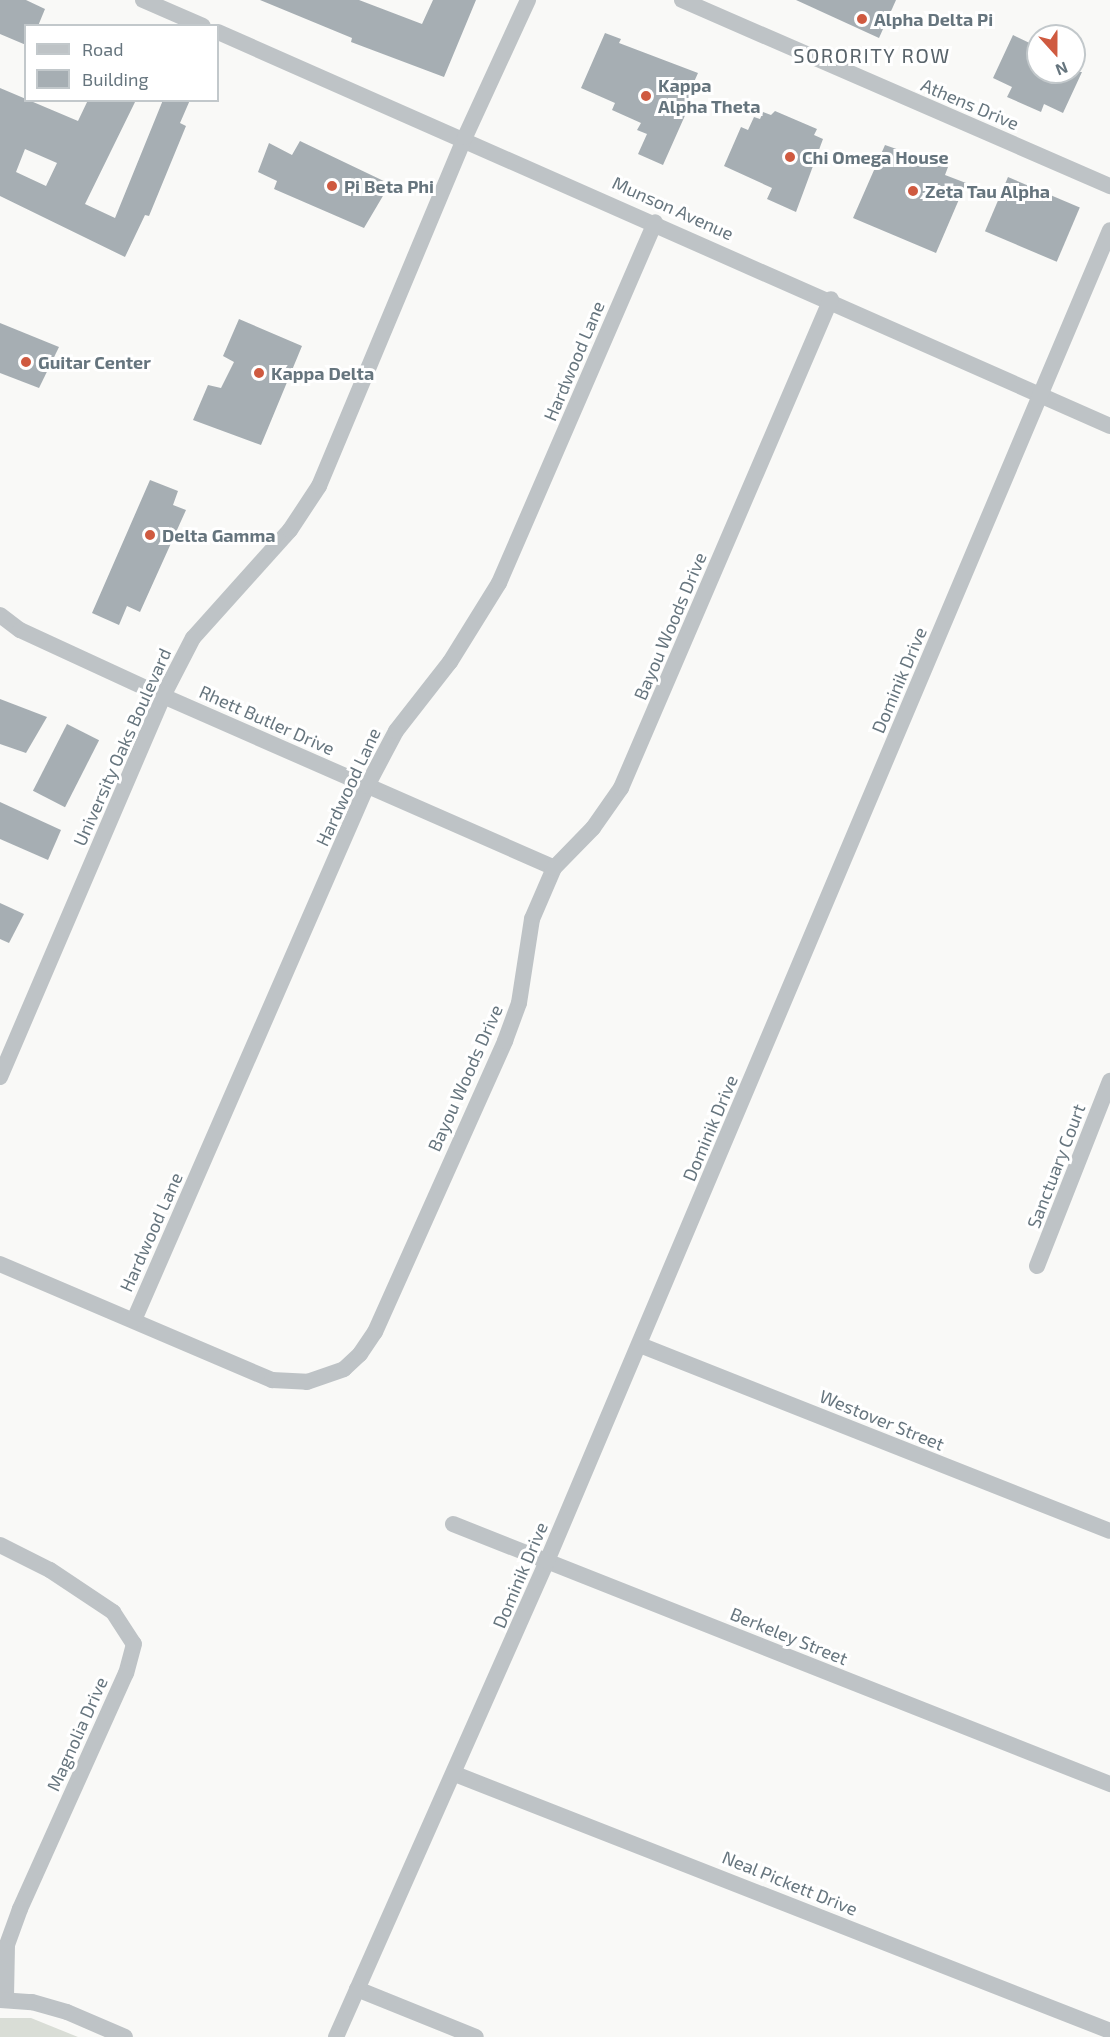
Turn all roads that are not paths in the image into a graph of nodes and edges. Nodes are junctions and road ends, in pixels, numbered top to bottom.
1 (143, 0) edge
2 (528, 0) edge
3 (682, 0) edge
4 (198, 24) edge
5 (219, 32) edge
6 (465, 137) junction
7 (1110, 186) edge
8 (655, 222) junction
9 (1110, 230) edge
10 (831, 299) junction
11 (1041, 392) junction
12 (1110, 426) edge
13 (0, 615) edge
14 (163, 696) junction
15 (367, 786) junction
16 (554, 868) junction
17 (0, 1077) edge
18 (1110, 1081) edge
19 (0, 1264) edge
20 (1037, 1266) dead end
21 (134, 1320) junction
22 (640, 1345) junction
23 (453, 1524) dead end
24 (1110, 1531) edge
25 (0, 1545) edge
26 (547, 1561) junction
27 (455, 1774) junction
28 (1110, 1784) edge
29 (357, 1989) junction
30 (3, 1999) edge
31 (1110, 2031) edge
32 (125, 2037) edge
33 (336, 2037) edge
34 (476, 2037) edge

1 - 4 street
2 - 6 street, University Oaks Boulevard
3 - 7 street, Athens Drive
5 - 6 street, Munson Avenue
6 - 8 street, Munson Avenue
6 - 14 street, University Oaks Boulevard
8 - 10 street, Munson Avenue
8 - 15 street, Hardwood Lane
9 - 11 street, Dominik Drive
10 - 11 street, Munson Avenue
10 - 16 street, Bayou Woods Drive
11 - 12 street, Munson Avenue
11 - 22 street, Dominik Drive
13 - 14 street, Rhett Butler Drive
14 - 15 street, Rhett Butler Drive
14 - 17 street, University Oaks Boulevard
15 - 16 street, Rhett Butler Drive
15 - 21 street, Hardwood Lane
16 - 21 street, Bayou Woods Drive
18 - 20 street, Sanctuary Court
19 - 21 street, Bayou Woods Drive
22 - 24 street, Westover Street
22 - 26 street, Dominik Drive
23 - 26 street, Berkeley Street
25 - 30 street, Magnolia Drive
26 - 27 street, Dominik Drive
26 - 28 street, Berkeley Street
27 - 29 street, Dominik Drive
27 - 31 street, Neal Pickett Drive
29 - 33 street, Dominik Drive
29 - 34 street
30 - 32 street

